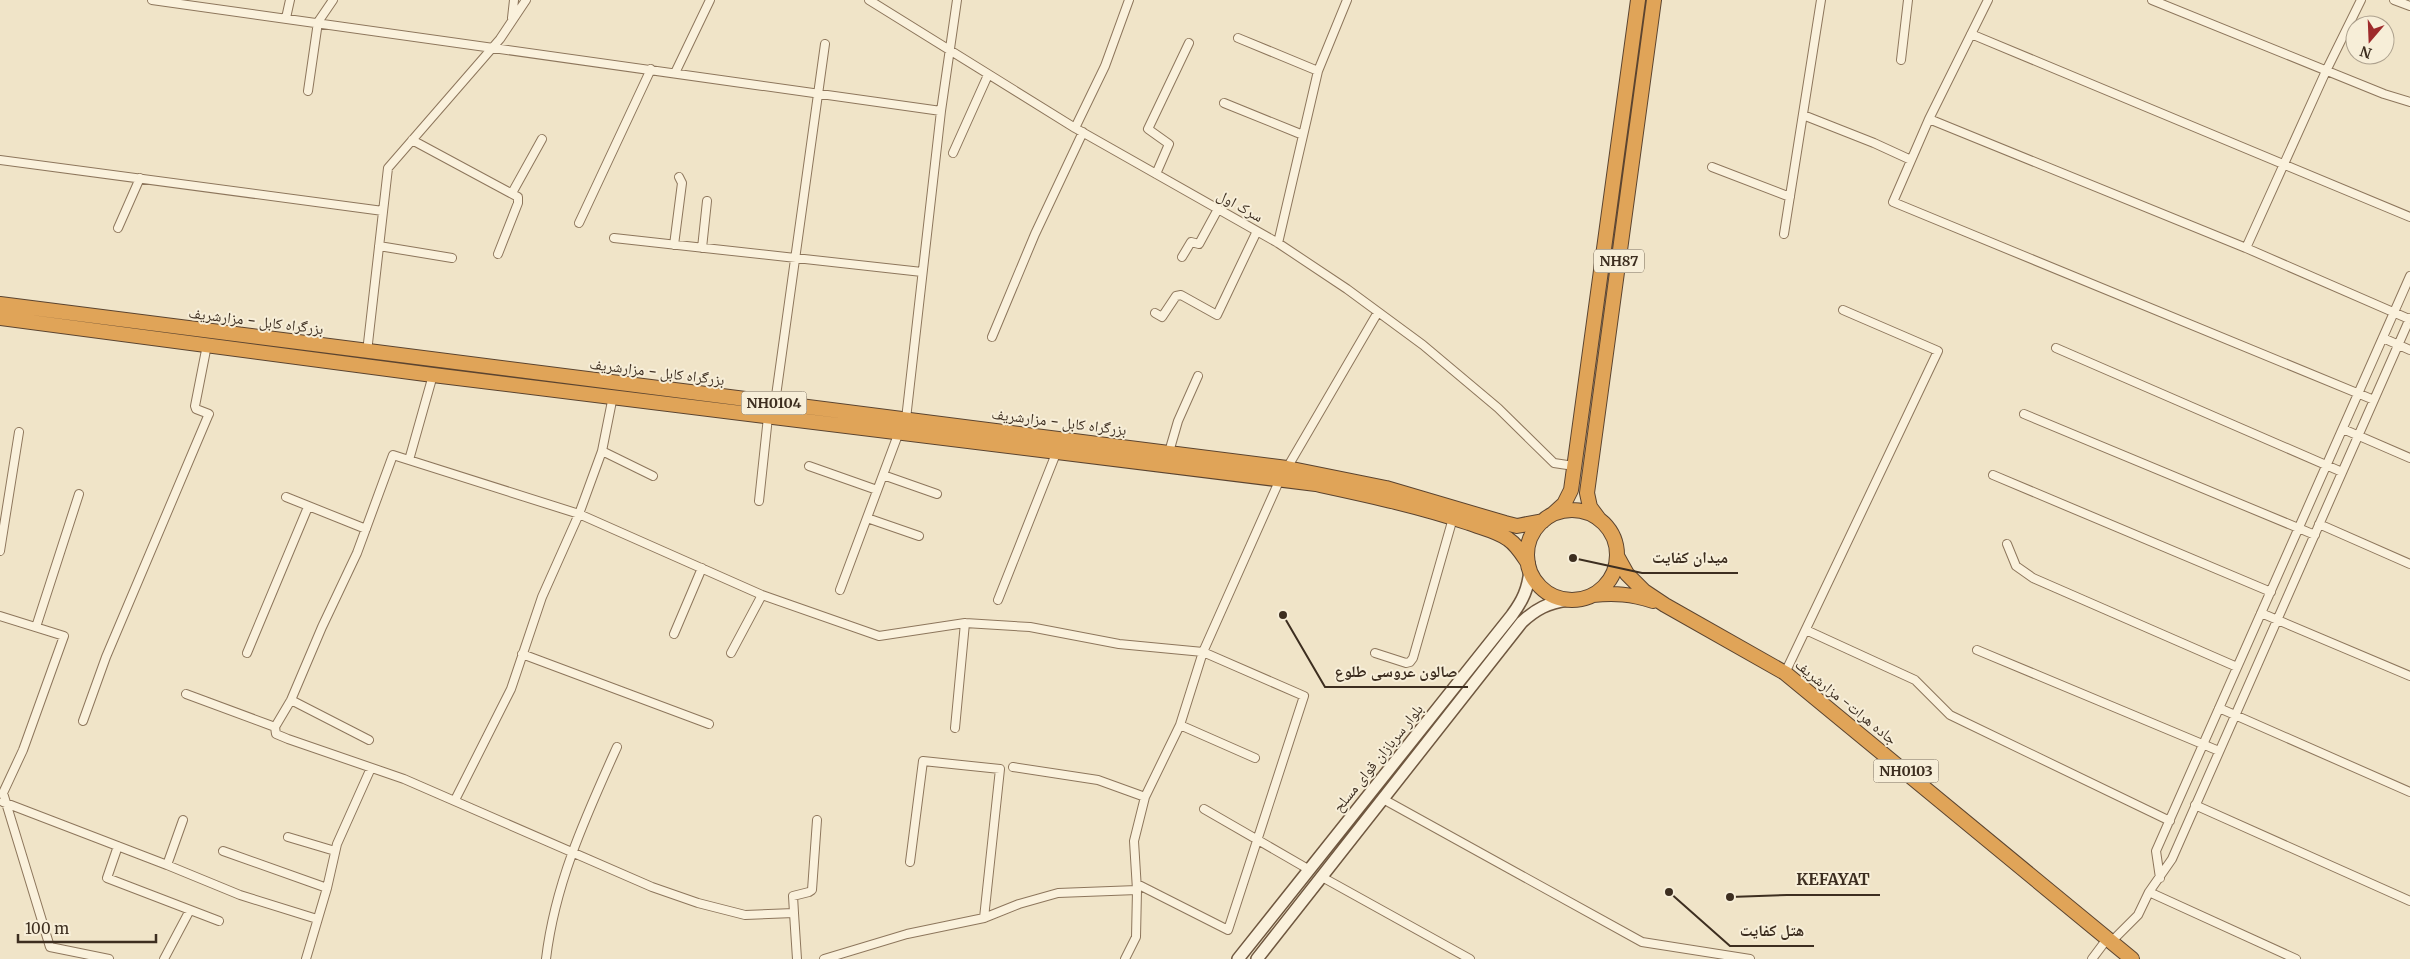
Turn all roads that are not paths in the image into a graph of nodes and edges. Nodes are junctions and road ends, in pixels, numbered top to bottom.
1 (152, 0) edge
2 (290, 0) edge
3 (333, 0) edge
4 (514, 0) edge
5 (526, 0) edge
6 (710, 0) edge
7 (869, 0) edge
8 (957, 0) edge
9 (1129, 0) edge
10 (1347, 0) edge
11 (1638, 0) edge
12 (1654, 0) edge
13 (1821, 0) edge
14 (1908, 0) edge
15 (1988, 0) edge
16 (2152, 0) edge
17 (2361, 0) edge
18 (2394, 0) edge
19 (184, 2) edge
20 (2410, 6) edge
21 (286, 18) junction
22 (512, 19) junction
23 (318, 22) junction
24 (1971, 34) junction
25 (1238, 38) dead end
26 (1189, 43) dead end
27 (825, 44) dead end
28 (492, 47) junction
29 (951, 52) junction
30 (1901, 60) dead end
31 (650, 69) junction
32 (1318, 71) junction
33 (2326, 71) junction
34 (675, 73) junction
35 (988, 75) junction
36 (308, 91) dead end
37 (819, 93) junction
38 (2410, 102) edge
39 (1224, 103) dead end
40 (941, 111) junction
41 (1803, 115) junction
42 (1929, 119) junction
43 (1075, 128) junction
44 (1083, 132) junction
45 (1302, 135) junction
46 (542, 139) dead end
47 (412, 140) junction
48 (953, 153) dead end
49 (0, 160) edge
50 (1911, 160) junction
51 (2285, 164) junction
52 (1712, 167) dead end
53 (1156, 174) junction
54 (679, 177) dead end
55 (140, 178) junction
56 (512, 193) junction
57 (1790, 197) junction
58 (707, 200) dead end
59 (1218, 209) junction
60 (383, 211) junction
61 (2410, 217) edge
62 (579, 223) dead end
63 (118, 228) dead end
64 (1257, 231) junction
65 (1784, 234) dead end
66 (614, 238) dead end
67 (1278, 243) junction
68 (674, 245) junction
69 (379, 246) junction
70 (702, 248) junction
71 (2246, 248) junction
72 (498, 254) dead end
73 (1182, 257) dead end
74 (452, 258) dead end
75 (795, 259) junction
76 (922, 272) junction
77 (2410, 276) edge
78 (0, 304) edge
79 (1843, 310) dead end
80 (1378, 312) junction
81 (2394, 312) junction
82 (1156, 313) dead end
83 (0, 318) edge
84 (2410, 318) edge
85 (992, 337) dead end
86 (2383, 338) junction
87 (2398, 344) junction
88 (207, 345) junction
89 (2056, 348) dead end
90 (2410, 350) edge
91 (367, 352) junction
92 (433, 375) junction
93 (1198, 376) dead end
94 (615, 383) junction
95 (2358, 394) junction
96 (613, 397) junction
97 (2374, 400) junction
98 (774, 403) junction
99 (2024, 414) dead end
100 (768, 417) junction
101 (906, 419) junction
102 (2343, 429) junction
103 (19, 432) dead end
104 (899, 432) junction
105 (2358, 435) junction
106 (602, 451) junction
107 (1057, 451) junction
108 (1169, 452) junction
109 (2410, 458) edge
110 (409, 460) junction
111 (2326, 465) junction
112 (809, 466) dead end
113 (1574, 466) junction
114 (2342, 472) junction
115 (1284, 473) junction
116 (883, 475) junction
117 (1993, 475) dead end
118 (653, 476) dead end
119 (877, 490) junction
120 (79, 494) dead end
121 (937, 494) dead end
122 (286, 497) dead end
123 (758, 501) dead end
124 (308, 507) junction
125 (579, 514) junction
126 (1548, 517) junction
127 (867, 518) junction
128 (1453, 518) junction
129 (1599, 519) junction
130 (2319, 524) junction
131 (2299, 528) junction
132 (366, 529) junction
133 (2314, 534) junction
134 (919, 536) dead end
135 (2007, 544) dead end
136 (0, 551) edge
137 (1617, 556) junction
138 (2410, 564) edge
139 (1528, 566) junction
140 (702, 568) junction
141 (840, 590) dead end
142 (2271, 592) junction
143 (762, 595) junction
144 (1593, 595) junction
145 (998, 600) dead end
146 (1567, 600) junction
147 (1665, 605) junction
148 (2262, 613) junction
149 (0, 616) edge
150 (2277, 619) junction
151 (965, 623) junction
152 (36, 627) junction
153 (1806, 630) junction
154 (674, 634) dead end
155 (1977, 650) dead end
156 (1203, 652) junction
157 (247, 653) dead end
158 (731, 653) dead end
159 (1375, 653) dead end
160 (522, 654) junction
161 (2237, 667) junction
162 (1785, 672) junction
163 (2410, 676) edge
164 (186, 694) dead end
165 (292, 700) junction
166 (2219, 708) junction
167 (2235, 715) junction
168 (84, 721) dead end
169 (709, 724) dead end
170 (1180, 725) junction
171 (275, 728) junction
172 (955, 728) dead end
173 (369, 740) dead end
174 (2203, 744) junction
175 (617, 747) dead end
176 (2219, 751) junction
177 (1255, 758) dead end
178 (1013, 767) dead end
179 (371, 768) junction
180 (2410, 792) edge
181 (1145, 797) junction
182 (455, 800) junction
183 (1383, 800) junction
184 (2, 801) edge
185 (2195, 805) junction
186 (1204, 809) dead end
187 (183, 820) dead end
188 (817, 820) dead end
189 (2170, 821) junction
190 (288, 837) dead end
191 (1257, 841) junction
192 (118, 846) junction
193 (223, 851) dead end
194 (336, 851) junction
195 (571, 851) junction
196 (910, 862) dead end
197 (167, 865) junction
198 (1308, 870) junction
199 (1322, 877) junction
200 (2160, 878) junction
201 (1137, 887) junction
202 (327, 888) junction
203 (2149, 892) junction
204 (2410, 901) edge
205 (190, 910) junction
206 (794, 913) junction
207 (984, 918) junction
208 (317, 920) junction
209 (219, 921) dead end
210 (2109, 940) junction
211 (59, 950) junction
212 (58, 959) edge
213 (109, 959) edge
214 (164, 959) edge
215 (306, 959) edge
216 (546, 959) edge
217 (797, 959) edge
218 (824, 959) edge
219 (1125, 959) edge
220 (1238, 959) edge
221 (1257, 959) edge
222 (1470, 959) edge
223 (1750, 959) edge
224 (2092, 959) edge
225 (2132, 959) edge
226 (2296, 959) edge

1 - 19 street
2 - 21 street
3 - 23 street
4 - 22 street
5 - 22 street
6 - 34 street
7 - 29 street, سرک اول
8 - 29 street
9 - 43 street
10 - 32 street
11 - 113 highway, NH87
12 - 129 highway, NH87
13 - 41 street
14 - 30 street
15 - 24 street
16 - 33 street
17 - 33 street
18 - 20 street
19 - 21 street
21 - 23 street
22 - 28 street
23 - 28 street
23 - 36 street
24 - 42 street
24 - 51 street
25 - 32 street
26 - 53 street
27 - 37 street
28 - 31 street
28 - 47 street
29 - 35 street, سرک اول
29 - 40 street
31 - 34 street
31 - 62 street
32 - 45 street
33 - 38 street
33 - 51 street
34 - 37 street
35 - 43 street, سرک اول
35 - 48 street
37 - 40 street
37 - 75 street
39 - 45 street
40 - 76 street
41 - 50 street
41 - 57 street
42 - 50 street
42 - 71 street
43 - 44 street, سرک اول
44 - 53 street, سرک اول
44 - 85 street
45 - 67 street
46 - 56 street
47 - 56 street
47 - 60 street
49 - 55 street
50 - 95 street
51 - 61 street
51 - 71 street
52 - 57 street
53 - 59 street, سرک اول
54 - 68 street
55 - 60 street
55 - 63 street
56 - 72 street
57 - 65 street
58 - 70 street
59 - 64 street, سرک اول
59 - 73 street
60 - 69 street
64 - 67 street, سرک اول
64 - 82 street
66 - 68 street
67 - 80 street, سرک اول
68 - 70 street
69 - 74 street
69 - 91 street
70 - 75 street
71 - 81 street
75 - 76 street
75 - 98 street
76 - 101 street
77 - 81 street
78 - 91 highway, بزرگراه کابل - مزارشریف / NH0104
79 - 153 street
80 - 113 street, سرک اول
80 - 115 street
81 - 84 street
81 - 86 street
83 - 88 highway, بزرگراه کابل - مزارشریف / NH0104
84 - 87 street
86 - 87 street
86 - 95 street
87 - 90 street
87 - 97 street
88 - 92 highway, بزرگراه کابل - مزارشریف / NH0104
88 - 168 street
89 - 111 street
91 - 94 highway, بزرگراه کابل - مزارشریف / NH0104
92 - 96 highway, بزرگراه کابل - مزارشریف / NH0104
92 - 110 street
93 - 108 street
94 - 96 street
94 - 98 highway, بزرگراه کابل - مزارشریف / NH0104
95 - 97 street
95 - 102 street
96 - 100 highway, بزرگراه کابل - مزارشریف / NH0104
96 - 106 street
97 - 105 street
98 - 101 highway, بزرگراه کابل - مزارشریف / NH0104
99 - 131 street
100 - 104 highway, بزرگراه کابل - مزارشریف / NH0104
100 - 123 street
101 - 108 highway, بزرگراه کابل - مزارشریف / NH0104
102 - 105 street
102 - 111 street
103 - 136 street
104 - 107 highway, بزرگراه کابل - مزارشریف / NH0104
104 - 116 street
105 - 109 street
105 - 114 street
106 - 118 street
106 - 125 street
107 - 115 highway, بزرگراه کابل - مزارشریف / NH0104
107 - 145 street
108 - 115 highway, بزرگراه کابل - مزارشریف / NH0104
110 - 125 street
110 - 132 street
111 - 114 street
111 - 131 street
112 - 119 street
113 - 126 highway, NH87
114 - 130 street
115 - 126 highway, بزرگراه کابل - مزارشریف / NH0104
115 - 128 highway, بزرگراه کابل - مزارشریف / NH0104
115 - 156 street
116 - 119 street
116 - 121 street
117 - 142 street
119 - 127 street
120 - 152 street
122 - 124 street
124 - 132 street
124 - 157 street
125 - 140 street
125 - 160 street
126 - 129 highway
126 - 139 highway
127 - 134 street
127 - 141 street
128 - 139 highway, بزرگراه کابل - مزارشریف / NH0104
128 - 159 street
129 - 137 highway
130 - 133 street
130 - 138 street
131 - 133 street
131 - 142 street
132 - 165 street
133 - 150 street
135 - 161 street
137 - 144 highway
137 - 147 highway, NH0103
139 - 146 highway
139 - 198 main road, بلوار سربازان قوای مسلح
140 - 143 street
140 - 154 street
142 - 148 street
143 - 151 street
143 - 158 street
144 - 146 highway
144 - 147 highway, NH0103
146 - 183 main road, بلوار سربازان قوای مسلح
147 - 162 highway, جاده هرات- مزارشریف / NH0103
148 - 150 street
148 - 161 street
149 - 152 street
150 - 163 street
150 - 167 street
151 - 156 street
151 - 172 street
152 - 184 street
153 - 162 street
153 - 189 street
155 - 174 street
156 - 170 street
156 - 191 street
160 - 169 street
160 - 182 street
161 - 166 street
162 - 210 highway, جاده هرات- مزارشریف / NH0103
164 - 171 street
165 - 171 street
165 - 173 street
166 - 167 street
166 - 174 street
167 - 176 street
167 - 180 street
170 - 177 street
170 - 181 street
171 - 179 street
174 - 176 street
174 - 189 street
175 - 195 street
176 - 185 street
178 - 181 street
179 - 182 street
179 - 194 street
181 - 201 street
182 - 195 street
183 - 199 main road, بلوار سربازان قوای مسلح
183 - 223 street
184 - 192 street
184 - 211 street
185 - 200 street
185 - 204 street
186 - 191 street
187 - 197 street
188 - 206 street
189 - 200 street
190 - 194 street
191 - 198 street
191 - 201 street
192 - 197 street
192 - 205 street
193 - 202 street
194 - 202 street
195 - 206 street
195 - 216 street
196 - 207 street
197 - 208 street
198 - 220 main road, بلوار سربازان قوای مسلح
199 - 221 main road, بلوار سربازان قوای مسلح
199 - 222 street
200 - 203 street
201 - 207 street
201 - 219 street
202 - 208 street
203 - 210 street
203 - 226 street
205 - 209 street
205 - 214 street
206 - 217 street
207 - 218 street
208 - 215 street
210 - 224 street
210 - 225 highway, جاده هرات- مزارشریف / NH0103
211 - 212 street
211 - 213 street

